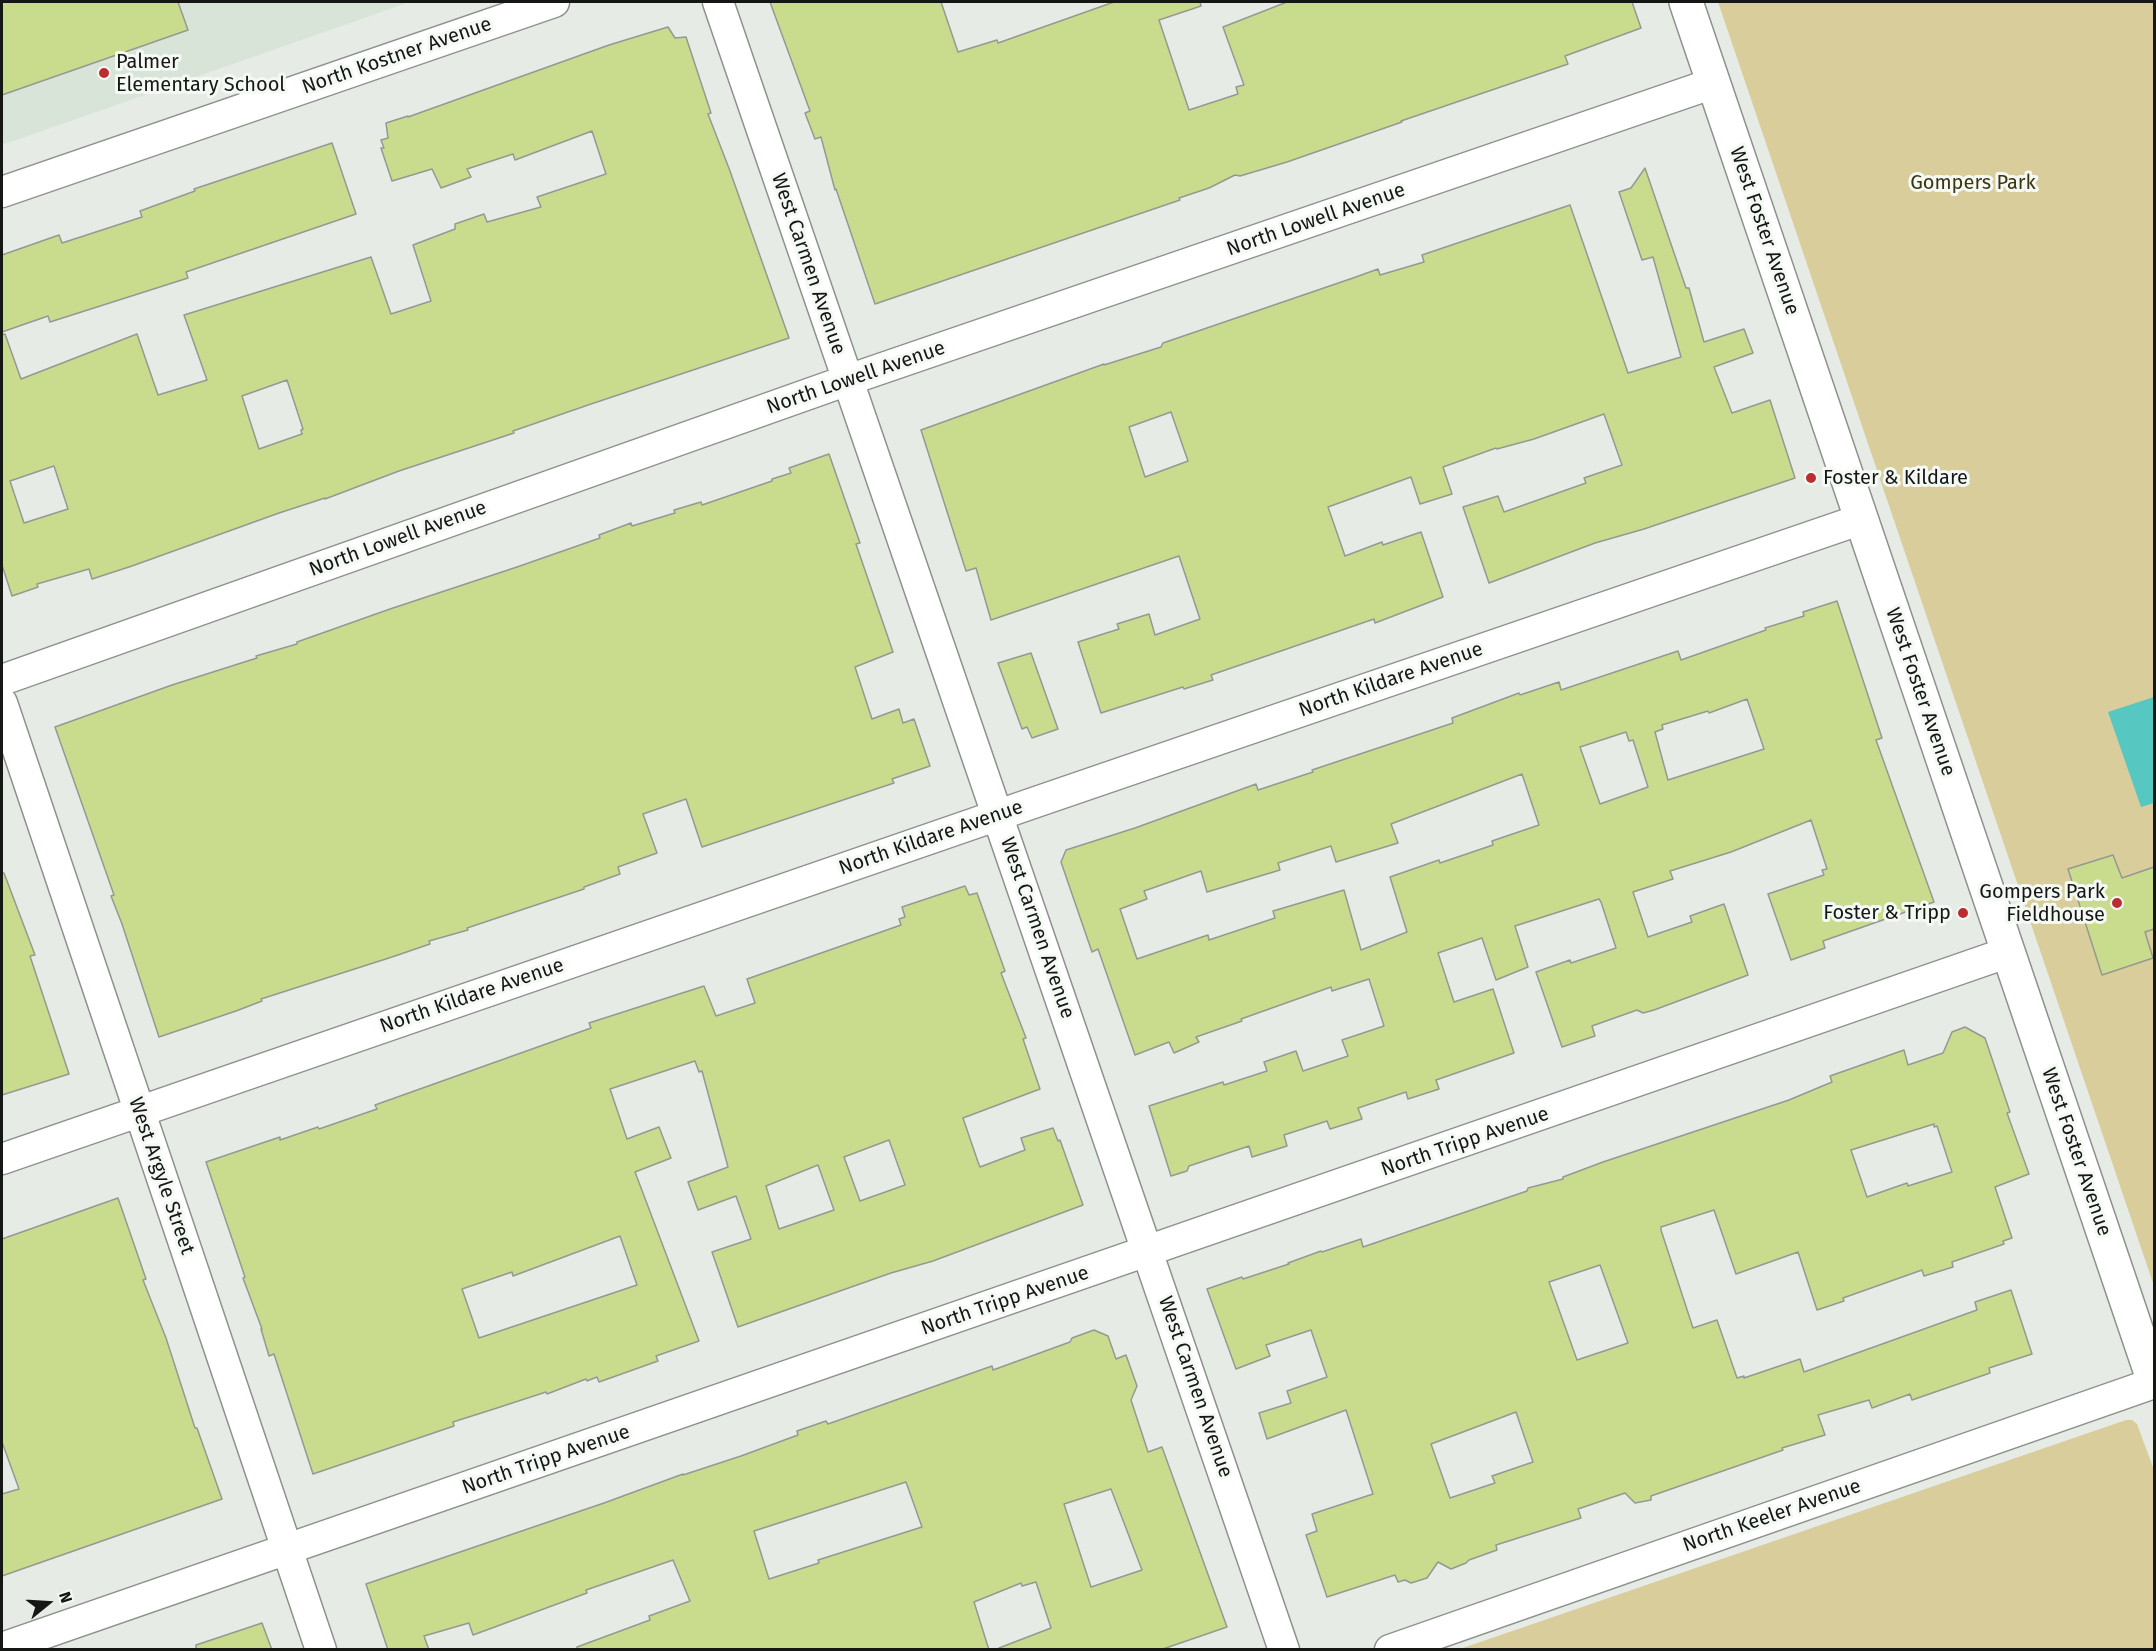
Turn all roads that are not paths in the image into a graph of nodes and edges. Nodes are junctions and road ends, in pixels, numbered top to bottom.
1 (554, 2) edge
2 (718, 2) edge
3 (1686, 2) edge
4 (1714, 83) junction
5 (2, 192) edge
6 (848, 380) junction
7 (1862, 519) junction
8 (2, 680) edge
9 (2, 703) edge
10 (998, 815) junction
11 (2009, 952) junction
12 (140, 1111) junction
13 (2, 1159) edge
14 (1148, 1252) junction
15 (2154, 1382) edge
16 (287, 1549) junction
17 (2, 1648) edge
18 (321, 1650) edge
19 (1284, 1650) edge
20 (1390, 1650) edge

1 - 5 street, North Kostner Avenue
2 - 6 street, West Carmen Avenue
3 - 4 main road, West Foster Avenue
4 - 6 street, North Lowell Avenue
4 - 7 main road, West Foster Avenue
6 - 8 street, North Lowell Avenue
6 - 10 street, West Carmen Avenue
7 - 10 street, North Kildare Avenue
7 - 11 main road, West Foster Avenue
9 - 12 street, West Argyle Street
10 - 12 street, North Kildare Avenue
10 - 14 street, West Carmen Avenue
11 - 14 street, North Tripp Avenue
11 - 15 main road, West Foster Avenue
12 - 13 street, North Kildare Avenue
12 - 16 street, West Argyle Street
14 - 16 street, North Tripp Avenue
14 - 19 street, West Carmen Avenue
15 - 20 street, North Keeler Avenue
16 - 17 street, North Tripp Avenue
16 - 18 street, West Argyle Street

